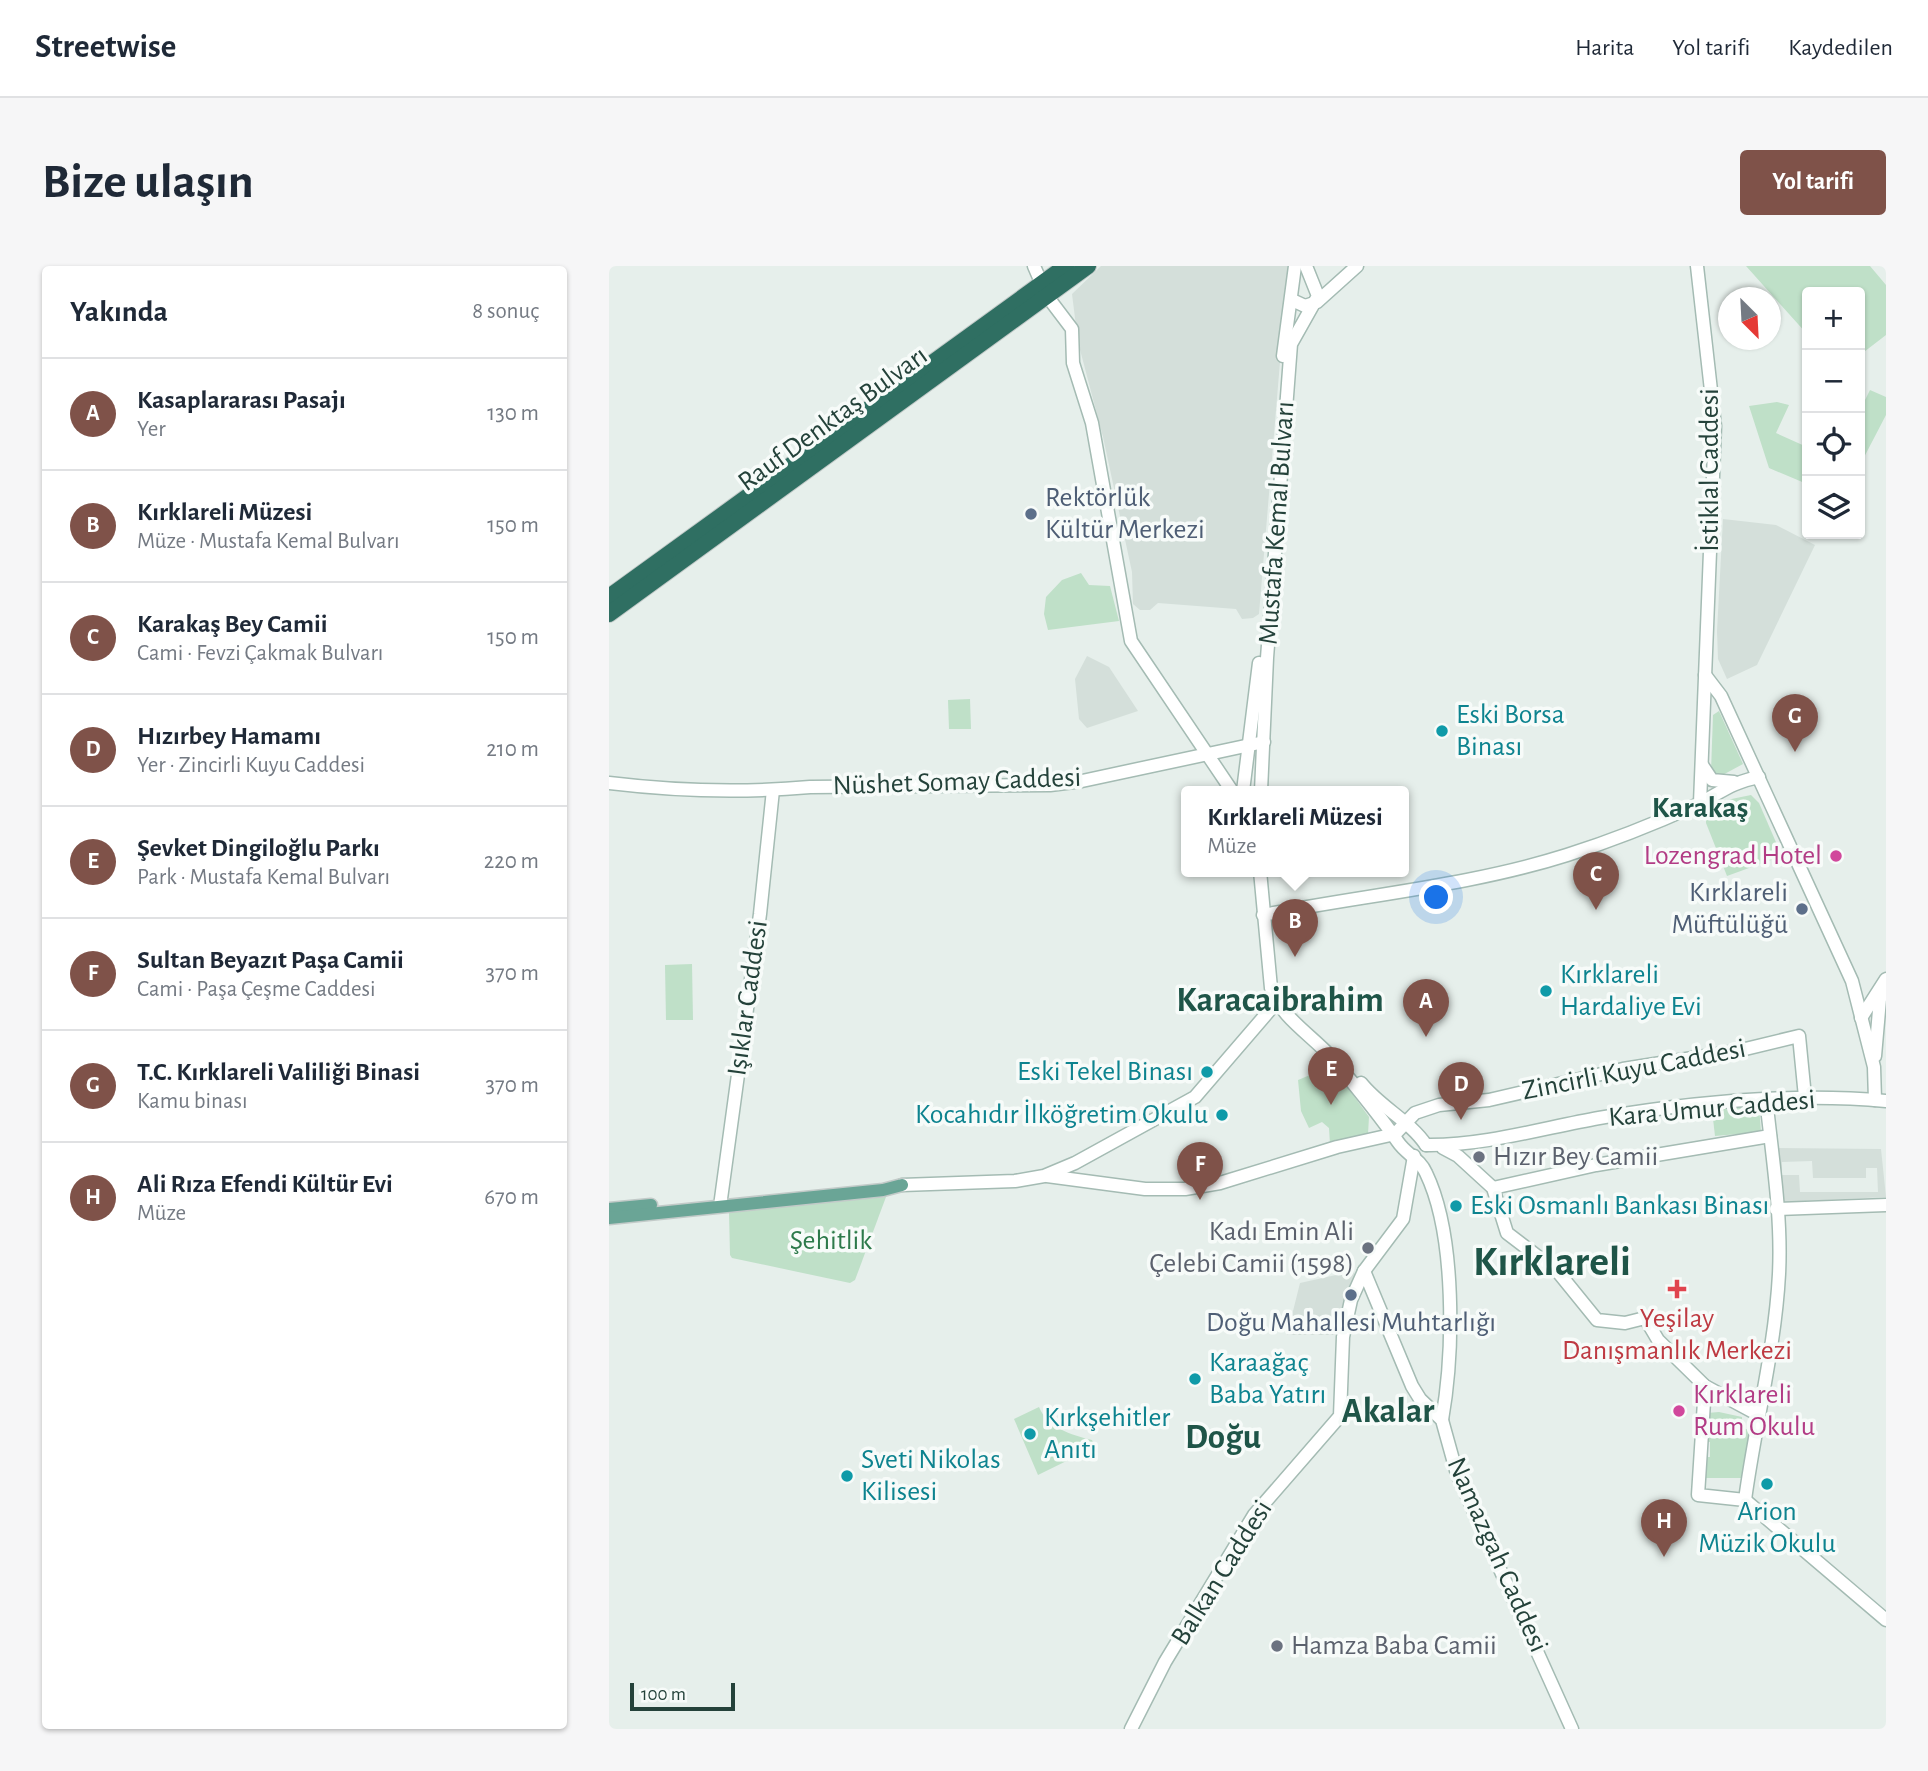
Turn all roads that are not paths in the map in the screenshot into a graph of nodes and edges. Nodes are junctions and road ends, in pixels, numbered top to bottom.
1 (1034, 266) edge
2 (1066, 266) edge
3 (1088, 266) edge
4 (1295, 266) edge
5 (1306, 266) edge
6 (1357, 266) edge
7 (1697, 266) edge
8 (1343, 277) junction
9 (1313, 282) junction
10 (1049, 289) junction
11 (1292, 294) junction
12 (1317, 303) junction
13 (609, 597) edge
14 (609, 614) edge
15 (1705, 675) junction
16 (1264, 742) junction
17 (1248, 744) junction
18 (1205, 753) junction
19 (1702, 765) junction
20 (1759, 778) junction
21 (1734, 782) junction
22 (609, 783) edge
23 (1243, 784) edge
24 (1261, 785) edge
25 (1228, 786) edge
26 (773, 790) junction
27 (1700, 803) junction
28 (1261, 877) edge
29 (1267, 877) edge
30 (1267, 915) junction
31 (1886, 979) edge
32 (1886, 988) edge
33 (1856, 994) junction
34 (1278, 999) junction
35 (1872, 1002) junction
36 (1861, 1018) junction
37 (1871, 1032) junction
38 (1805, 1097) junction
39 (1766, 1098) junction
40 (1881, 1101) edge
41 (1399, 1129) junction
42 (1770, 1136) junction
43 (1426, 1145) junction
44 (1414, 1156) junction
45 (1044, 1176) junction
46 (902, 1185) joint
47 (1493, 1188) junction
48 (721, 1202) junction
49 (1886, 1205) edge
50 (609, 1209) edge
51 (1776, 1209) junction
52 (609, 1217) edge
53 (1364, 1271) junction
54 (1705, 1386) junction
55 (1757, 1414) junction
56 (1442, 1420) junction
57 (1745, 1500) junction
58 (1886, 1620) edge
59 (1131, 1729) edge
60 (1572, 1729) edge

1 - 10 street
2 - 10 highway, Rauf Denktaş Bulvarı
3 - 10 highway, Rauf Denktaş Bulvarı
4 - 11 street, Mustafa Kemal Bulvarı
5 - 9 street
6 - 8 street, Mustafa Kemal Bulvarı
7 - 15 street, İstiklal Caddesi
8 - 9 street
8 - 12 street, Mustafa Kemal Bulvarı
9 - 11 street
9 - 12 street
10 - 13 highway, Rauf Denktaş Bulvarı
10 - 14 highway, Rauf Denktaş Bulvarı
10 - 18 street
11 - 12 street
11 - 17 street, Mustafa Kemal Bulvarı
12 - 16 street, Mustafa Kemal Bulvarı
15 - 19 street, İstiklal Caddesi
15 - 20 street
16 - 17 street, Nüshet Somay Caddesi
16 - 24 street, Mustafa Kemal Bulvarı
17 - 18 street, Nüshet Somay Caddesi
17 - 23 street, Mustafa Kemal Bulvarı
18 - 25 street
18 - 26 street, Nüshet Somay Caddesi
19 - 21 street
19 - 27 street, İstiklal Caddesi
20 - 21 street
20 - 33 street
21 - 27 street
22 - 26 street, Nüshet Somay Caddesi
23 - 24 street
26 - 48 street, Işıklar Caddesi
27 - 30 street
28 - 30 street
29 - 30 street
30 - 34 street
31 - 35 street
32 - 37 street
33 - 35 street
33 - 36 street
34 - 41 street
34 - 45 street
35 - 36 street
36 - 37 street
37 - 40 street
38 - 39 street, Kara Umur Caddesi
38 - 40 street, Kara Umur Caddesi
38 - 41 street, Zincirli Kuyu Caddesi
39 - 42 street
39 - 43 street, Kara Umur Caddesi
41 - 43 street
41 - 44 street
41 - 45 street, Zincirli Kuyu Caddesi
42 - 47 street
42 - 51 street
43 - 44 street
43 - 47 street
44 - 53 street, Balkan Caddesi
44 - 56 street
45 - 46 street
46 - 48 main road
47 - 54 street
48 - 50 main road
48 - 52 main road
49 - 51 street
51 - 55 street
53 - 56 street, Namazgah Caddesi
53 - 59 street, Balkan Caddesi
54 - 55 street
54 - 57 street
55 - 57 street
56 - 60 street, Namazgah Caddesi
57 - 58 street

